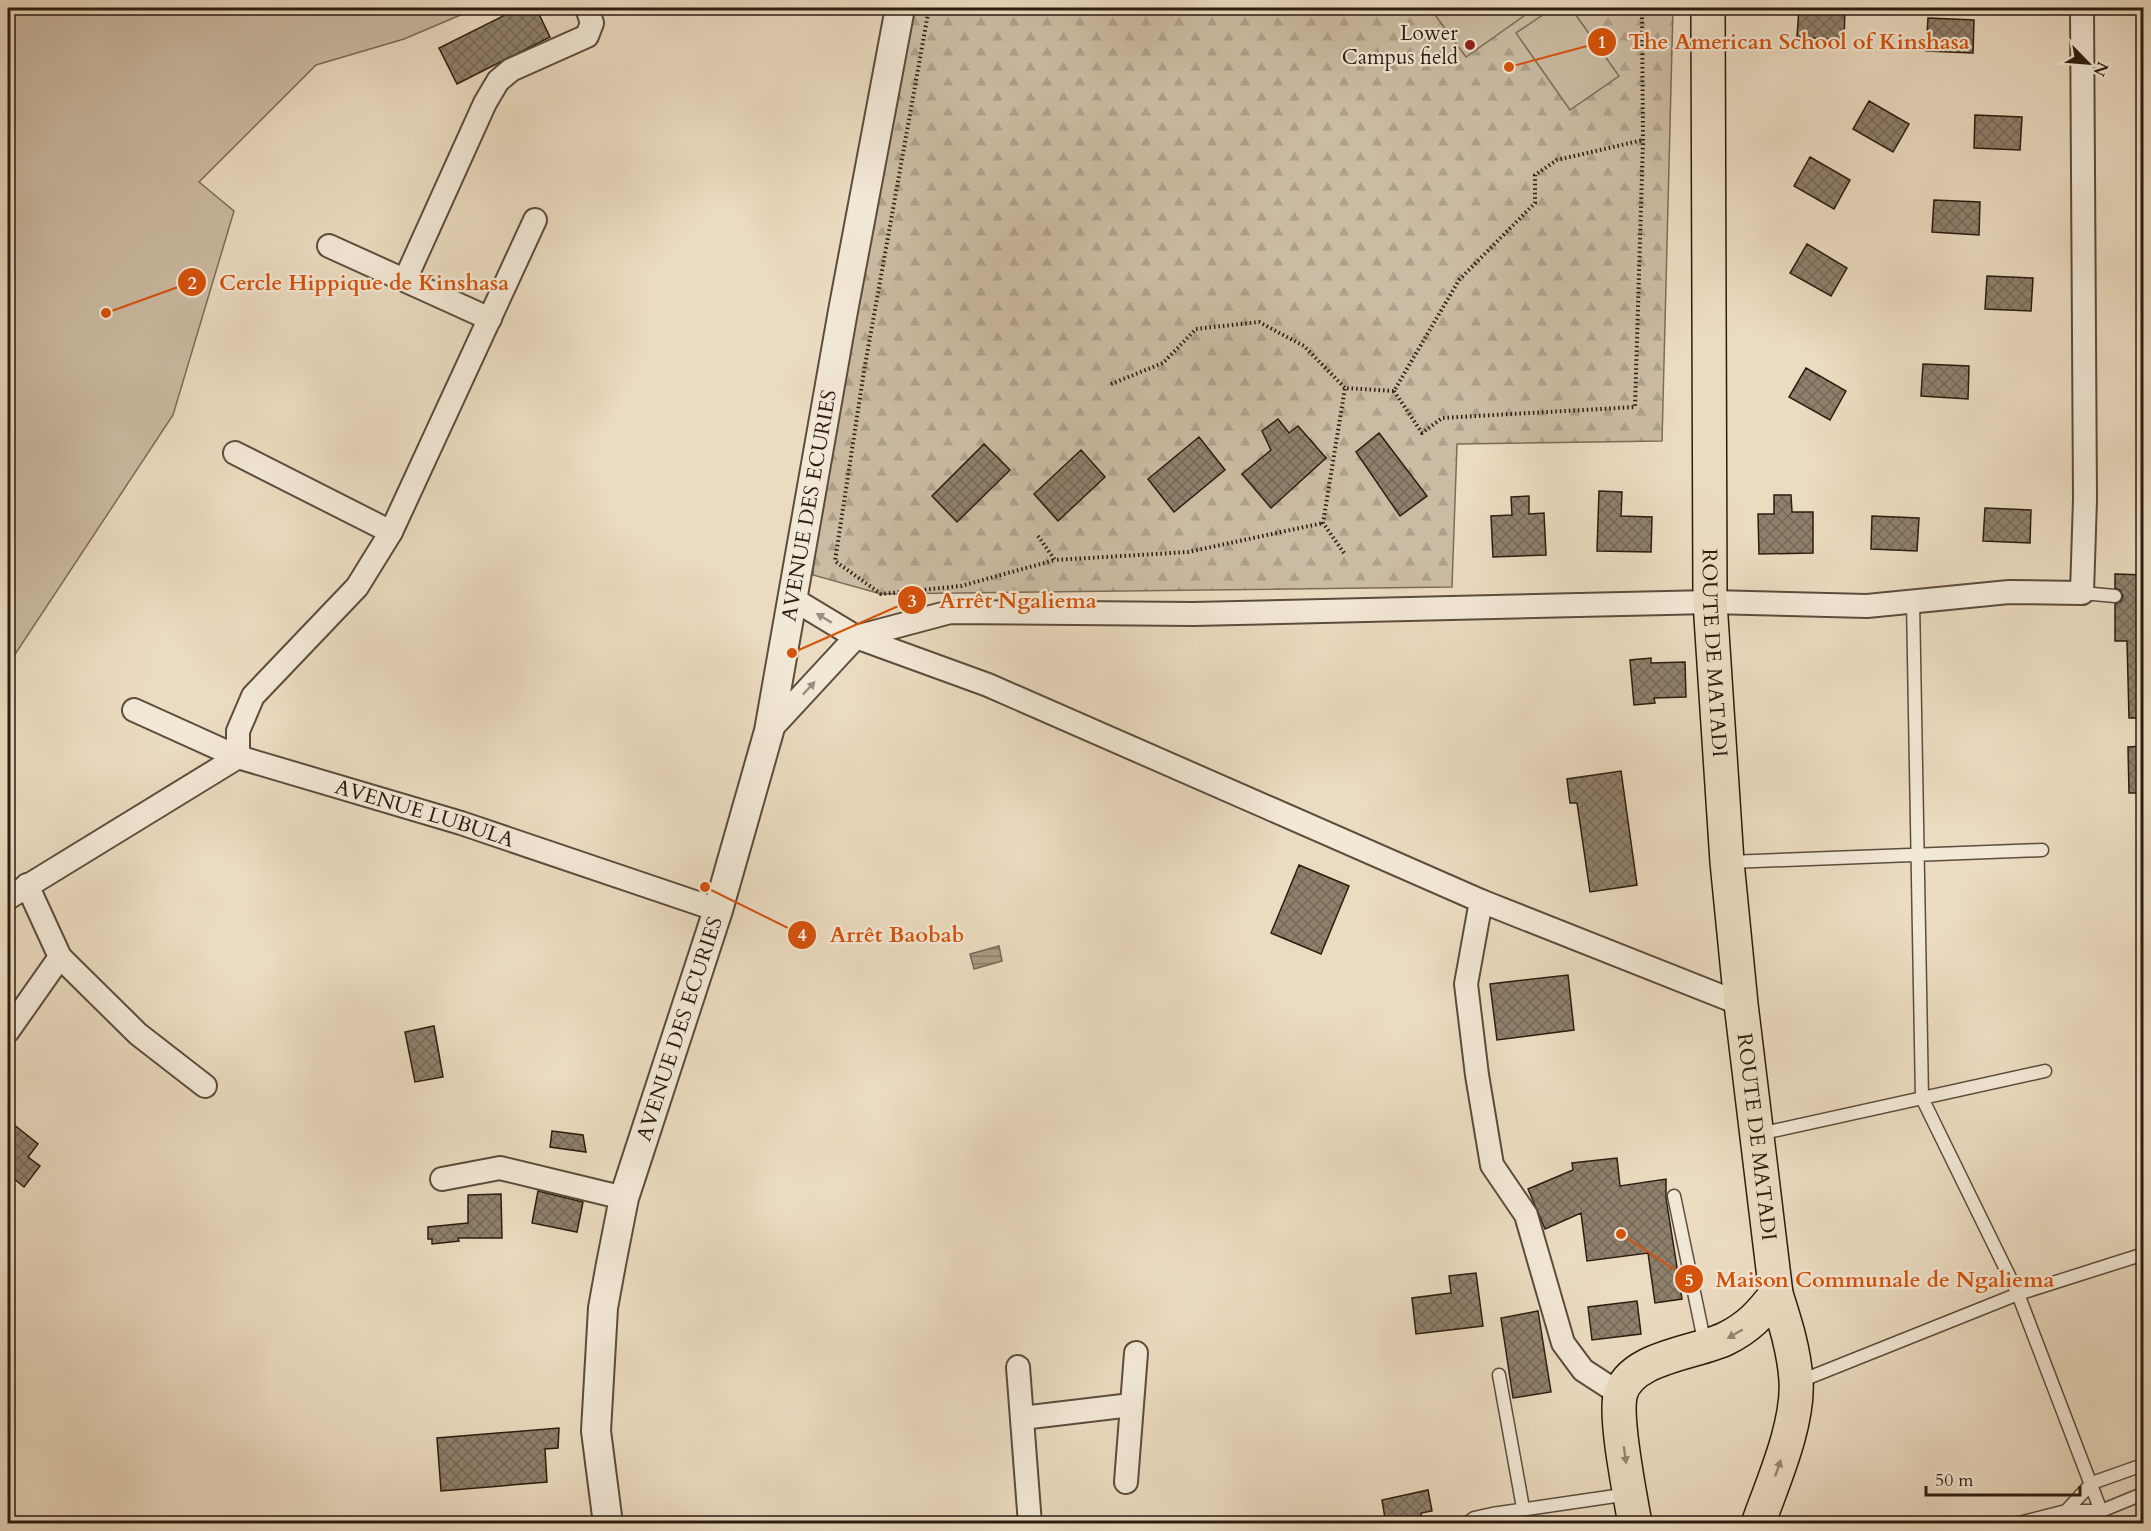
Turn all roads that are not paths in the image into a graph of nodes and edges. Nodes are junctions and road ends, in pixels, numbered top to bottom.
1 (587, 8) edge
2 (900, 8) edge
3 (1708, 8) edge
4 (2082, 8) edge
5 (535, 220) dead end
6 (329, 246) dead end
7 (405, 280) junction
8 (490, 319) junction
9 (235, 453) dead end
10 (391, 532) junction
11 (2082, 593) junction
12 (2115, 596) dead end
13 (793, 599) junction
14 (1913, 601) junction
15 (1710, 602) junction
16 (856, 637) junction
17 (135, 710) dead end
18 (769, 731) junction
19 (238, 757) junction
20 (2042, 850) dead end
21 (1917, 855) junction
22 (1727, 862) junction
23 (27, 885) junction
24 (8, 898) edge
25 (1481, 901) junction
26 (718, 910) junction
27 (60, 957) junction
28 (1741, 1004) junction
29 (8, 1031) edge
30 (2045, 1071) dead end
31 (205, 1086) dead end
32 (1922, 1098) junction
33 (1757, 1134) junction
34 (442, 1179) dead end
35 (1674, 1196) dead end
36 (624, 1198) junction
37 (2144, 1254) edge
38 (1776, 1294) junction
39 (2018, 1294) junction
40 (1705, 1346) junction
41 (1136, 1353) dead end
42 (1018, 1366) dead end
43 (1498, 1375) dead end
44 (1797, 1382) junction
45 (1620, 1394) junction
46 (1131, 1405) junction
47 (1022, 1418) junction
48 (2140, 1466) dead end
49 (1126, 1482) dead end
50 (2092, 1483) junction
51 (2140, 1495) dead end
52 (1523, 1508) junction
53 (1633, 1509) edge
54 (2066, 1511) junction
55 (2101, 1511) junction
56 (608, 1524) edge
57 (1030, 1524) edge
58 (1466, 1524) edge
59 (1758, 1524) edge
60 (2016, 1524) edge

1 - 7 street
2 - 13 street, AVENUE DES ECURIES
3 - 15 main road, ROUTE DE MATADI
4 - 11 street
5 - 8 street
6 - 7 street
7 - 8 street
8 - 10 street
9 - 10 street
10 - 19 street
11 - 12 lane
11 - 14 street
16 -> 13 street
13 - 18 street, AVENUE DES ECURIES
14 - 15 street
14 - 21 lane
15 - 16 street
15 - 22 main road, ROUTE DE MATADI
18 -> 16 street
16 - 25 street
17 - 19 street, AVENUE LUBULA
18 - 26 street, AVENUE DES ECURIES
19 - 23 street
19 - 26 street, AVENUE LUBULA
20 - 21 lane
21 - 22 lane
21 - 32 lane
22 - 28 main road, ROUTE DE MATADI
23 - 24 street
23 - 27 street
25 - 28 street
25 - 45 street
26 - 36 street, AVENUE DES ECURIES
27 - 29 street
27 - 31 street
28 - 33 main road, ROUTE DE MATADI
30 - 32 lane
32 - 33 lane
32 - 39 lane
33 - 38 main road, ROUTE DE MATADI
34 - 36 street
35 - 40 lane
36 - 56 street, AVENUE DES ECURIES
37 - 39 lane
38 -> 40 main road
38 - 44 main road, ROUTE DE MATADI
39 - 44 lane
39 - 50 lane
40 - 45 main road
41 - 46 street
42 - 47 street
43 - 52 lane
59 -> 44 main road, ROUTE DE MATADI
45 -> 53 main road
46 - 47 street
46 - 49 street
47 - 57 street
48 - 50 lane
50 - 54 lane
50 - 55 lane
51 - 55 lane
52 - 53 lane
52 - 58 lane
54 - 55 lane
54 - 60 lane

